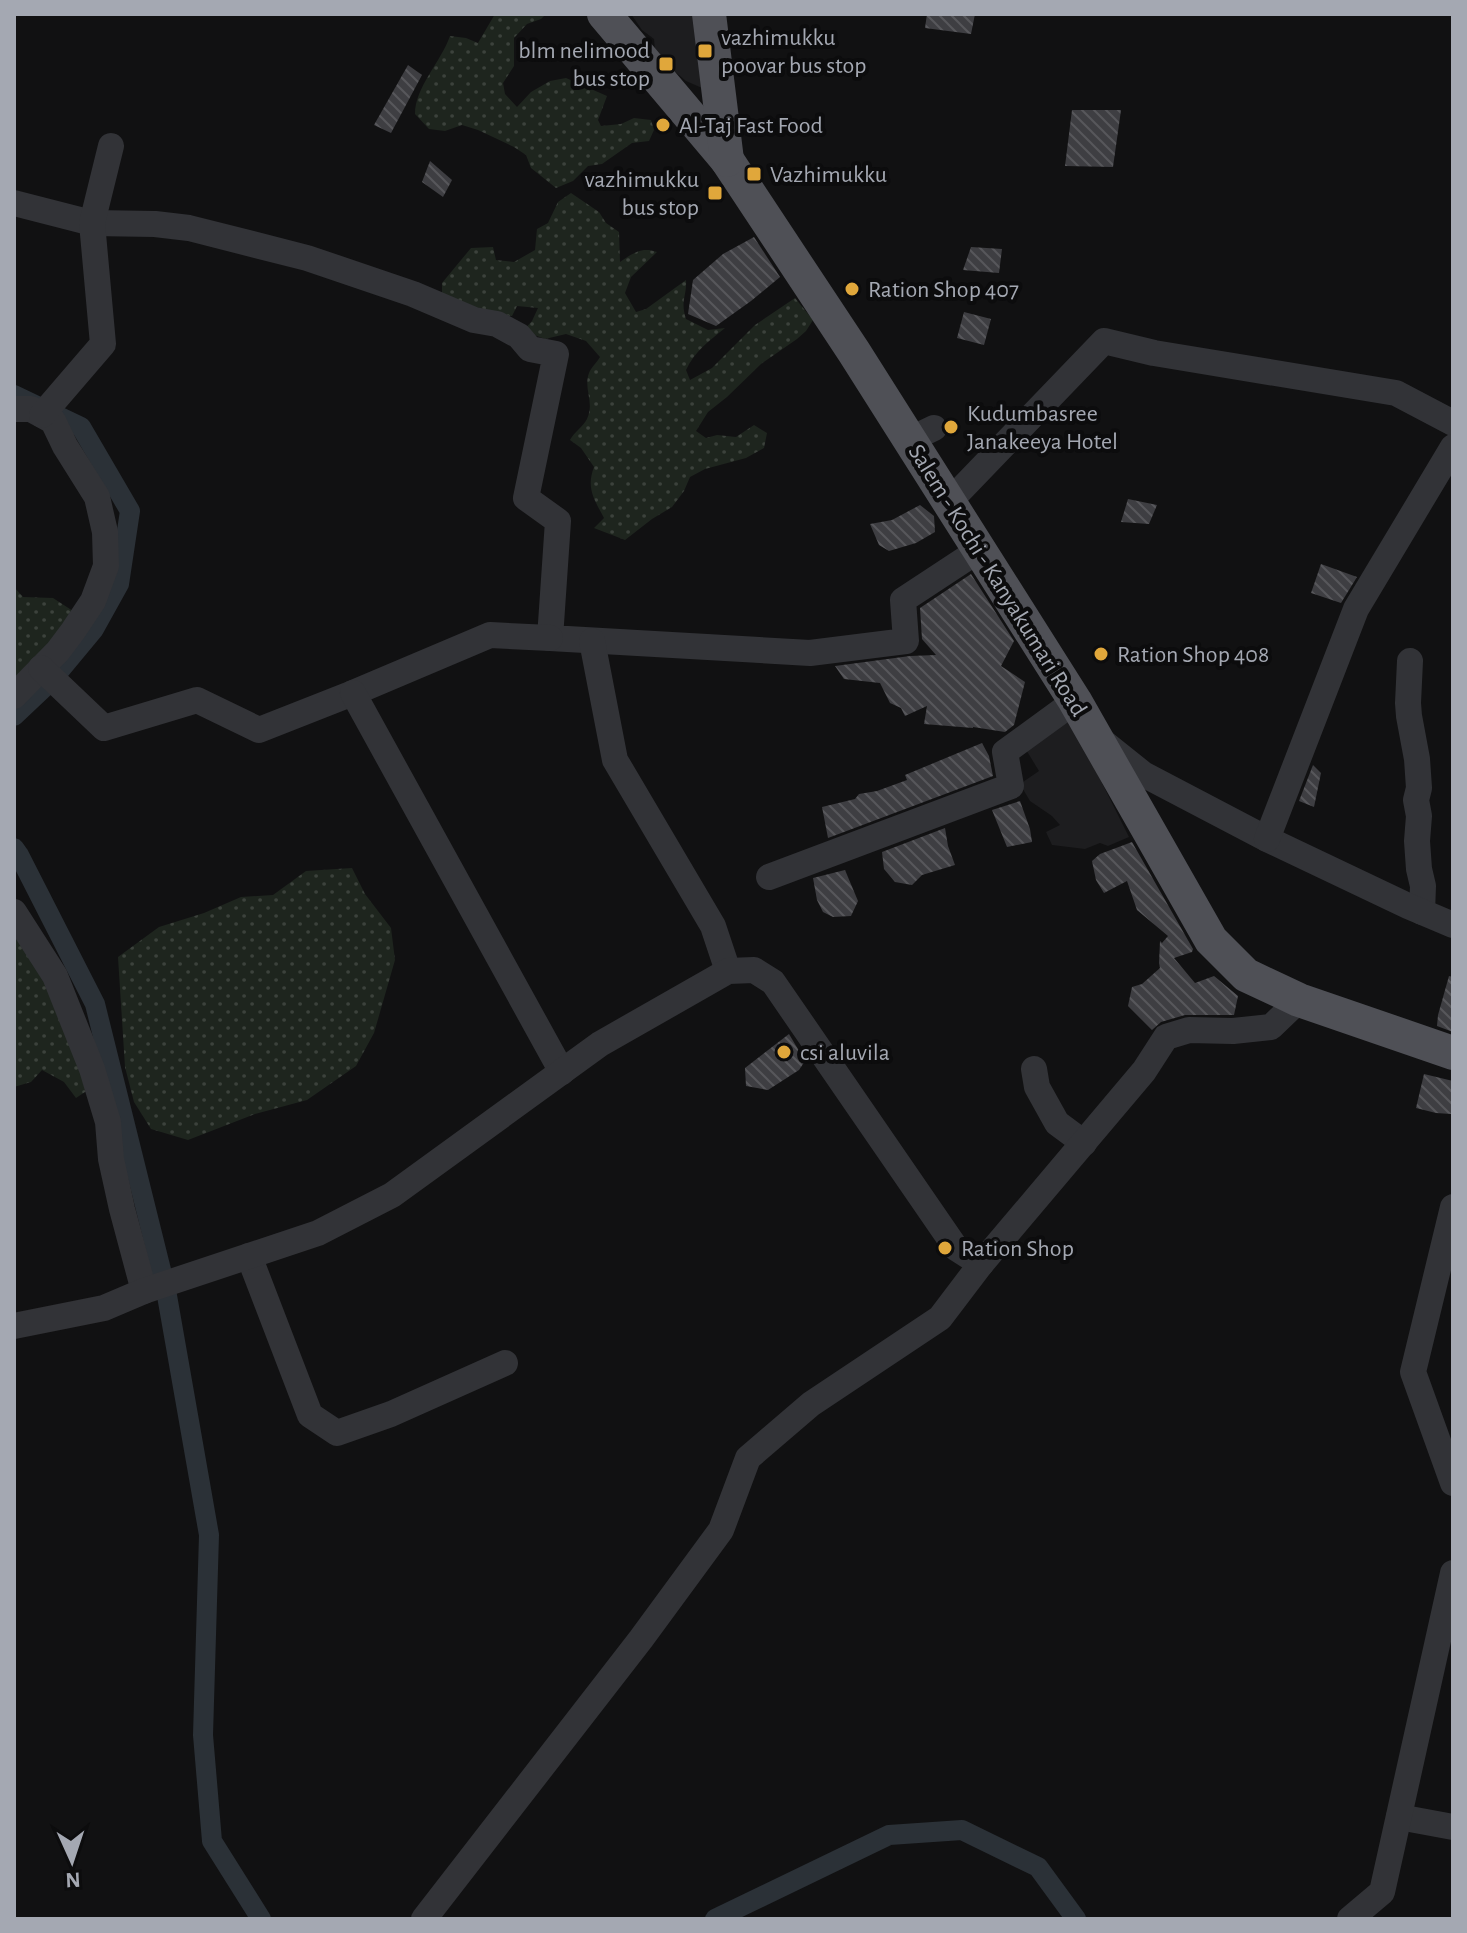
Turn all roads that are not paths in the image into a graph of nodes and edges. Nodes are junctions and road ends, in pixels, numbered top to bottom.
1 (604, 14) edge
2 (709, 14) edge
3 (111, 146) dead end
4 (727, 160) junction
5 (14, 203) edge
6 (92, 223) junction
7 (14, 409) edge
8 (42, 415) junction
9 (1453, 423) edge
10 (1453, 447) edge
11 (949, 502) junction
12 (979, 550) junction
13 (550, 638) junction
14 (592, 641) junction
15 (1410, 661) dead end
16 (42, 668) junction
17 (353, 693) junction
18 (14, 696) edge
19 (1075, 701) junction
20 (1097, 738) junction
21 (1267, 839) junction
22 (769, 877) dead end
23 (14, 912) edge
24 (1422, 912) junction
25 (1453, 925) edge
26 (728, 971) junction
27 (1299, 1000) junction
28 (1453, 1053) edge
29 (1034, 1069) dead end
30 (562, 1072) junction
31 (1084, 1143) junction
32 (1453, 1207) edge
33 (249, 1256) junction
34 (981, 1264) junction
35 (1447, 1264) edge
36 (144, 1291) junction
37 (14, 1326) edge
38 (505, 1363) dead end
39 (1453, 1483) edge
40 (1453, 1573) edge
41 (1399, 1817) junction
42 (1453, 1827) edge
43 (424, 1919) edge
44 (1350, 1919) edge

1 - 4 main road, Salem - Kochi - Kanyakumari Road
2 - 4 main road
3 - 6 street
4 - 11 main road, Salem - Kochi - Kanyakumari Road
5 - 6 street
6 - 8 street
6 - 13 street
7 - 8 street
8 - 16 street
9 - 11 street
10 - 21 street
11 - 12 main road, Salem - Kochi - Kanyakumari Road
12 - 14 street
12 - 19 main road, Salem - Kochi - Kanyakumari Road
13 - 14 street
13 - 17 street
14 - 26 street
15 - 24 street
16 - 17 street
16 - 18 street
17 - 30 street
19 - 20 main road, Salem - Kochi - Kanyakumari Road
19 - 22 street
20 - 21 street
20 - 27 main road, Salem - Kochi - Kanyakumari Road
21 - 24 street
23 - 36 street
24 - 25 street
26 - 30 street
26 - 34 street
27 - 28 main road, Salem - Kochi - Kanyakumari Road
27 - 31 street
29 - 31 street
30 - 33 street
31 - 34 street
32 - 35 street
33 - 36 street
33 - 38 street
34 - 43 street
35 - 39 street
36 - 37 street
40 - 41 street
41 - 42 street
41 - 44 street

